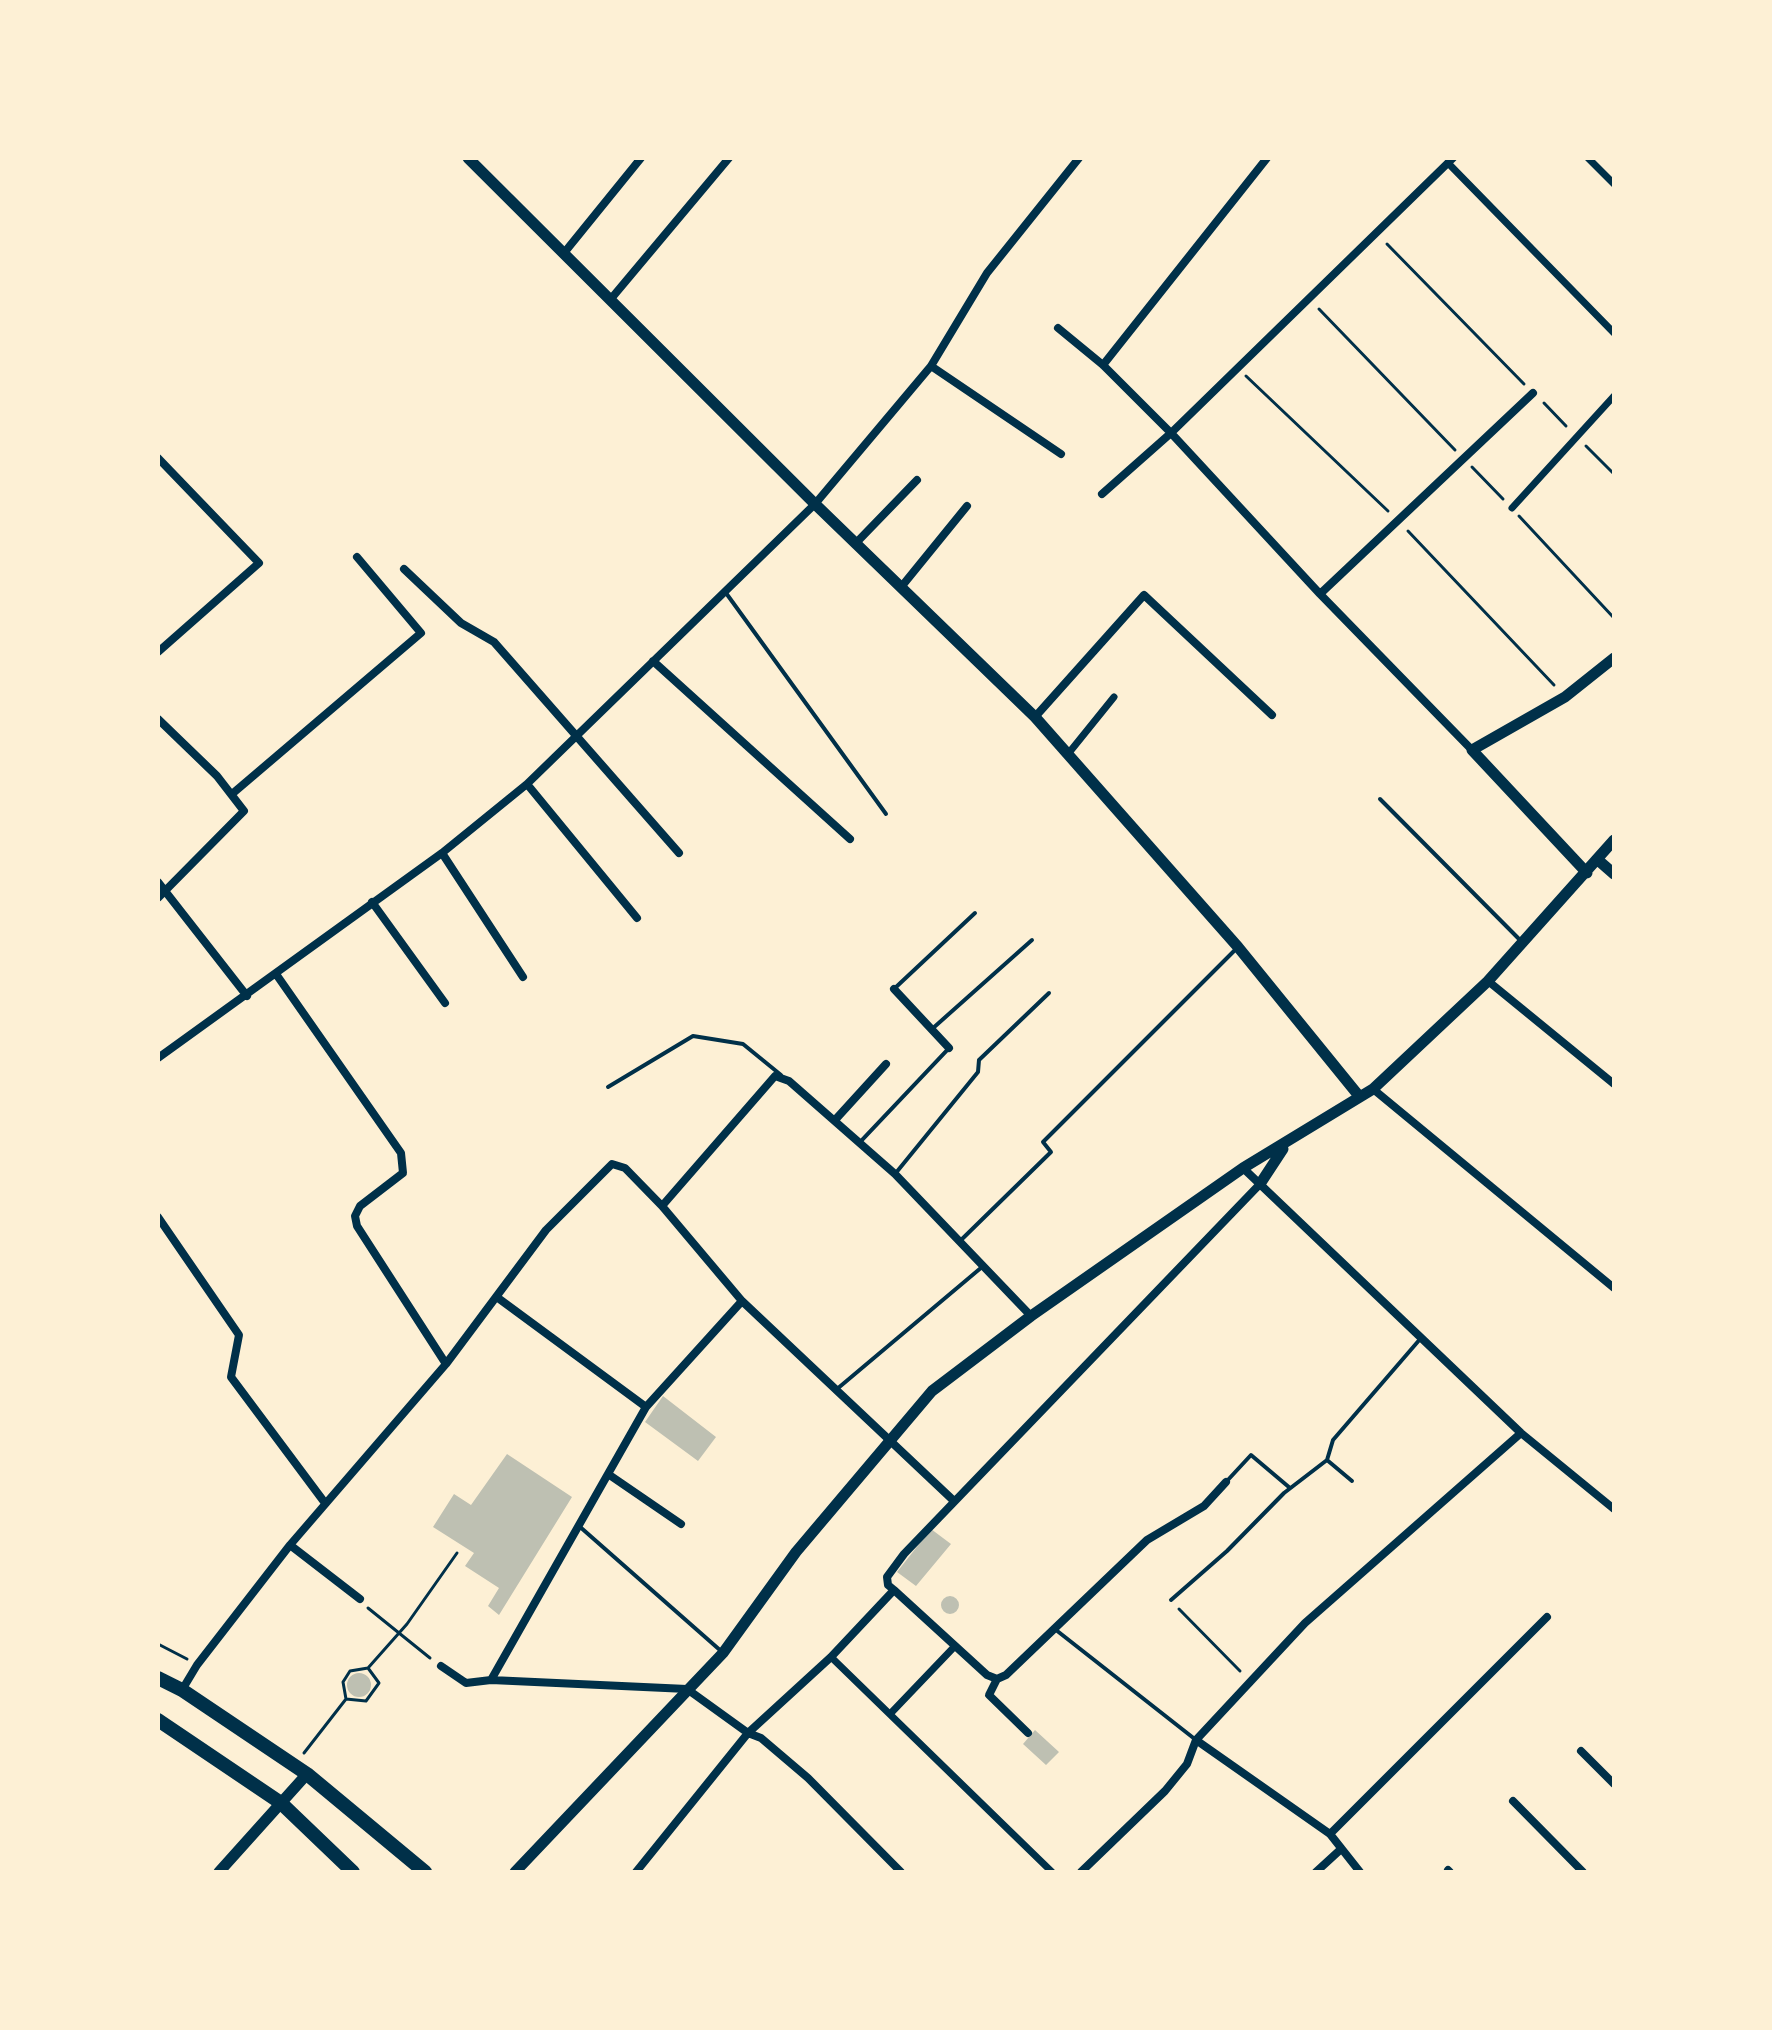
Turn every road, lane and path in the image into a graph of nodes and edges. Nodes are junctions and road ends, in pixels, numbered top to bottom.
1 (468, 158) edge
2 (641, 158) edge
3 (729, 158) edge
4 (1079, 158) edge
5 (1267, 158) edge
6 (1588, 158) edge
7 (1451, 160) edge
8 (1614, 184) edge
9 (1375, 233) junction
10 (564, 253) junction
11 (610, 300) junction
12 (1058, 328) dead end
13 (1614, 333) edge
14 (1103, 365) junction
15 (931, 366) junction
16 (1533, 393) junction
17 (1614, 396) edge
18 (1171, 433) junction
19 (1575, 435) junction
20 (1061, 454) dead end
21 (158, 458) edge
22 (1614, 474) edge
23 (917, 480) dead end
24 (1102, 494) dead end
25 (815, 504) junction
26 (967, 506) dead end
27 (1512, 508) dead end
28 (856, 543) junction
29 (357, 557) dead end
30 (404, 569) dead end
31 (902, 586) junction
32 (725, 591) junction
33 (1320, 594) junction
34 (158, 652) edge
35 (1614, 658) edge
36 (653, 661) junction
37 (1114, 697) dead end
38 (1272, 715) dead end
39 (1035, 717) junction
40 (158, 719) edge
41 (576, 736) junction
42 (1472, 750) junction
43 (1068, 754) junction
44 (527, 784) junction
45 (232, 794) junction
46 (1380, 799) dead end
47 (886, 814) dead end
48 (850, 839) dead end
49 (1614, 840) edge
50 (442, 853) junction
51 (679, 853) dead end
52 (1598, 860) junction
53 (1587, 873) junction
54 (1614, 874) edge
55 (158, 882) edge
56 (167, 891) junction
57 (158, 898) edge
58 (372, 902) junction
59 (975, 913) dead end
60 (637, 918) dead end
61 (1032, 940) dead end
62 (1523, 943) junction
63 (1238, 947) junction
64 (276, 974) junction
65 (523, 977) dead end
66 (1488, 981) junction
67 (894, 989) joint
68 (1049, 993) dead end
69 (247, 996) junction
70 (445, 1003) dead end
71 (932, 1029) junction
72 (949, 1048) joint
73 (158, 1058) edge
74 (886, 1064) dead end
75 (789, 1081) junction
76 (1614, 1084) edge
77 (608, 1087) dead end
78 (1373, 1089) junction
79 (1359, 1096) junction
80 (835, 1120) junction
81 (860, 1142) junction
82 (1286, 1145) junction
83 (1243, 1168) junction
84 (895, 1174) junction
85 (1260, 1184) junction
86 (662, 1206) junction
87 (158, 1217) edge
88 (959, 1242) junction
89 (982, 1267) junction
90 (1614, 1288) edge
91 (498, 1298) junction
92 (742, 1301) junction
93 (1031, 1316) junction
94 (1422, 1336) junction
95 (446, 1364) junction
96 (837, 1389) junction
97 (646, 1407) junction
98 (1521, 1433) junction
99 (888, 1439) junction
100 (1327, 1460) junction
101 (608, 1474) junction
102 (1352, 1481) dead end
103 (1226, 1482) joint
104 (1290, 1488) junction
105 (954, 1501) junction
106 (325, 1503) junction
107 (1614, 1509) edge
108 (681, 1524) dead end
109 (579, 1526) junction
110 (290, 1545) junction
111 (457, 1553) dead end
112 (894, 1590) junction
113 (360, 1599) joint
114 (1171, 1600) joint
115 (1547, 1617) dead end
116 (1055, 1629) junction
117 (398, 1634) junction
118 (158, 1644) edge
119 (955, 1646) junction
120 (723, 1653) junction
121 (831, 1657) junction
122 (197, 1665) junction
123 (441, 1666) joint
124 (368, 1668) junction
125 (158, 1678) edge
126 (997, 1679) junction
127 (491, 1680) junction
128 (1250, 1680) junction
129 (687, 1689) junction
130 (182, 1690) junction
131 (346, 1699) junction
132 (891, 1713) junction
133 (158, 1720) edge
134 (748, 1733) junction
135 (1028, 1733) dead end
136 (1196, 1740) junction
137 (1581, 1751) dead end
138 (301, 1770) junction
139 (1614, 1784) edge
140 (1513, 1801) dead end
141 (281, 1803) junction
142 (1330, 1834) junction
143 (1340, 1850) junction
144 (219, 1872) edge
145 (353, 1872) edge
146 (425, 1872) edge
147 (515, 1872) edge
148 (636, 1872) edge
149 (901, 1872) edge
150 (1052, 1872) edge
151 (1081, 1872) edge
152 (1316, 1872) edge
153 (1360, 1872) edge
154 (1583, 1872) edge

1 - 10 street
2 - 10 street
3 - 11 street
4 - 15 street
5 - 14 street
6 - 8 street
7 - 9 street
7 - 13 street
9 - 16 path
9 - 18 street
10 - 11 street
11 - 25 street
12 - 14 street
14 - 18 street
15 - 20 street
15 - 25 street
16 - 19 path
16 - 33 street
17 - 19 street
18 - 24 street
18 - 33 street
19 - 22 path
19 - 27 street
21 - 34 street
23 - 28 street
25 - 28 street
25 - 32 street
26 - 31 street
28 - 31 street
29 - 45 street
30 - 41 street
31 - 39 street
32 - 36 street
32 - 47 lane
33 - 42 street
35 - 42 street
36 - 41 street
36 - 48 street
37 - 43 street
38 - 39 street
39 - 43 street
40 - 45 street
41 - 44 street
41 - 51 street
42 - 53 street
43 - 63 street
44 - 50 street
44 - 60 street
45 - 56 street
46 - 62 lane
49 - 52 street
50 - 58 street
50 - 65 street
52 - 53 street
52 - 54 street
53 - 62 street
55 - 56 street
56 - 57 street
56 - 69 street
58 - 64 street
58 - 70 street
59 - 67 lane
61 - 71 lane
62 - 66 street
63 - 79 street
63 - 88 lane
64 - 69 street
64 - 95 street
66 - 76 street
66 - 78 street
67 - 71 street
68 - 84 lane
69 - 73 street
71 - 72 street
72 - 81 lane
74 - 80 street
75 - 77 lane
75 - 80 street
75 - 86 street
78 - 79 street
78 - 90 street
79 - 82 street
80 - 81 street
81 - 84 street
82 - 83 street
82 - 85 street
83 - 85 street
83 - 93 street
84 - 88 street
85 - 94 street
85 - 105 street
86 - 91 street
86 - 92 street
87 - 106 street
88 - 89 street
89 - 93 street
89 - 96 lane
91 - 95 street
91 - 97 street
92 - 96 street
92 - 97 street
93 - 99 street
94 - 98 street
94 - 100 lane
95 - 106 street
96 - 99 street
97 - 101 street
98 - 107 street
98 - 128 street
99 - 105 street
99 - 120 street
100 - 102 lane
100 - 104 lane
101 - 108 street
101 - 109 street
103 - 104 lane
103 - 116 street
104 - 114 lane
105 - 112 street
106 - 110 street
109 - 120 lane
109 - 127 street
110 - 113 street
110 - 122 street
111 - 117 path
112 - 119 street
112 - 121 street
113 - 117 path
114 - 128 path
115 - 142 street
116 - 126 street
116 - 136 lane
117 - 123 path
117 - 124 path
118 - 122 path
119 - 126 street
119 - 132 street
120 - 129 street
121 - 132 street
121 - 134 street
122 - 130 street
123 - 127 street
124 - 131 path
124 - 131 path
125 - 130 main road
126 - 135 street
127 - 129 street
128 - 136 street
129 - 134 street
129 - 147 street
130 - 138 main road
131 - 138 path
132 - 150 street
133 - 141 main road
134 - 148 street
134 - 149 street
136 - 142 street
136 - 151 street
137 - 139 street
138 - 141 street
138 - 146 main road
140 - 154 street
141 - 144 street
141 - 145 main road
142 - 143 street
143 - 152 street
143 - 153 street

